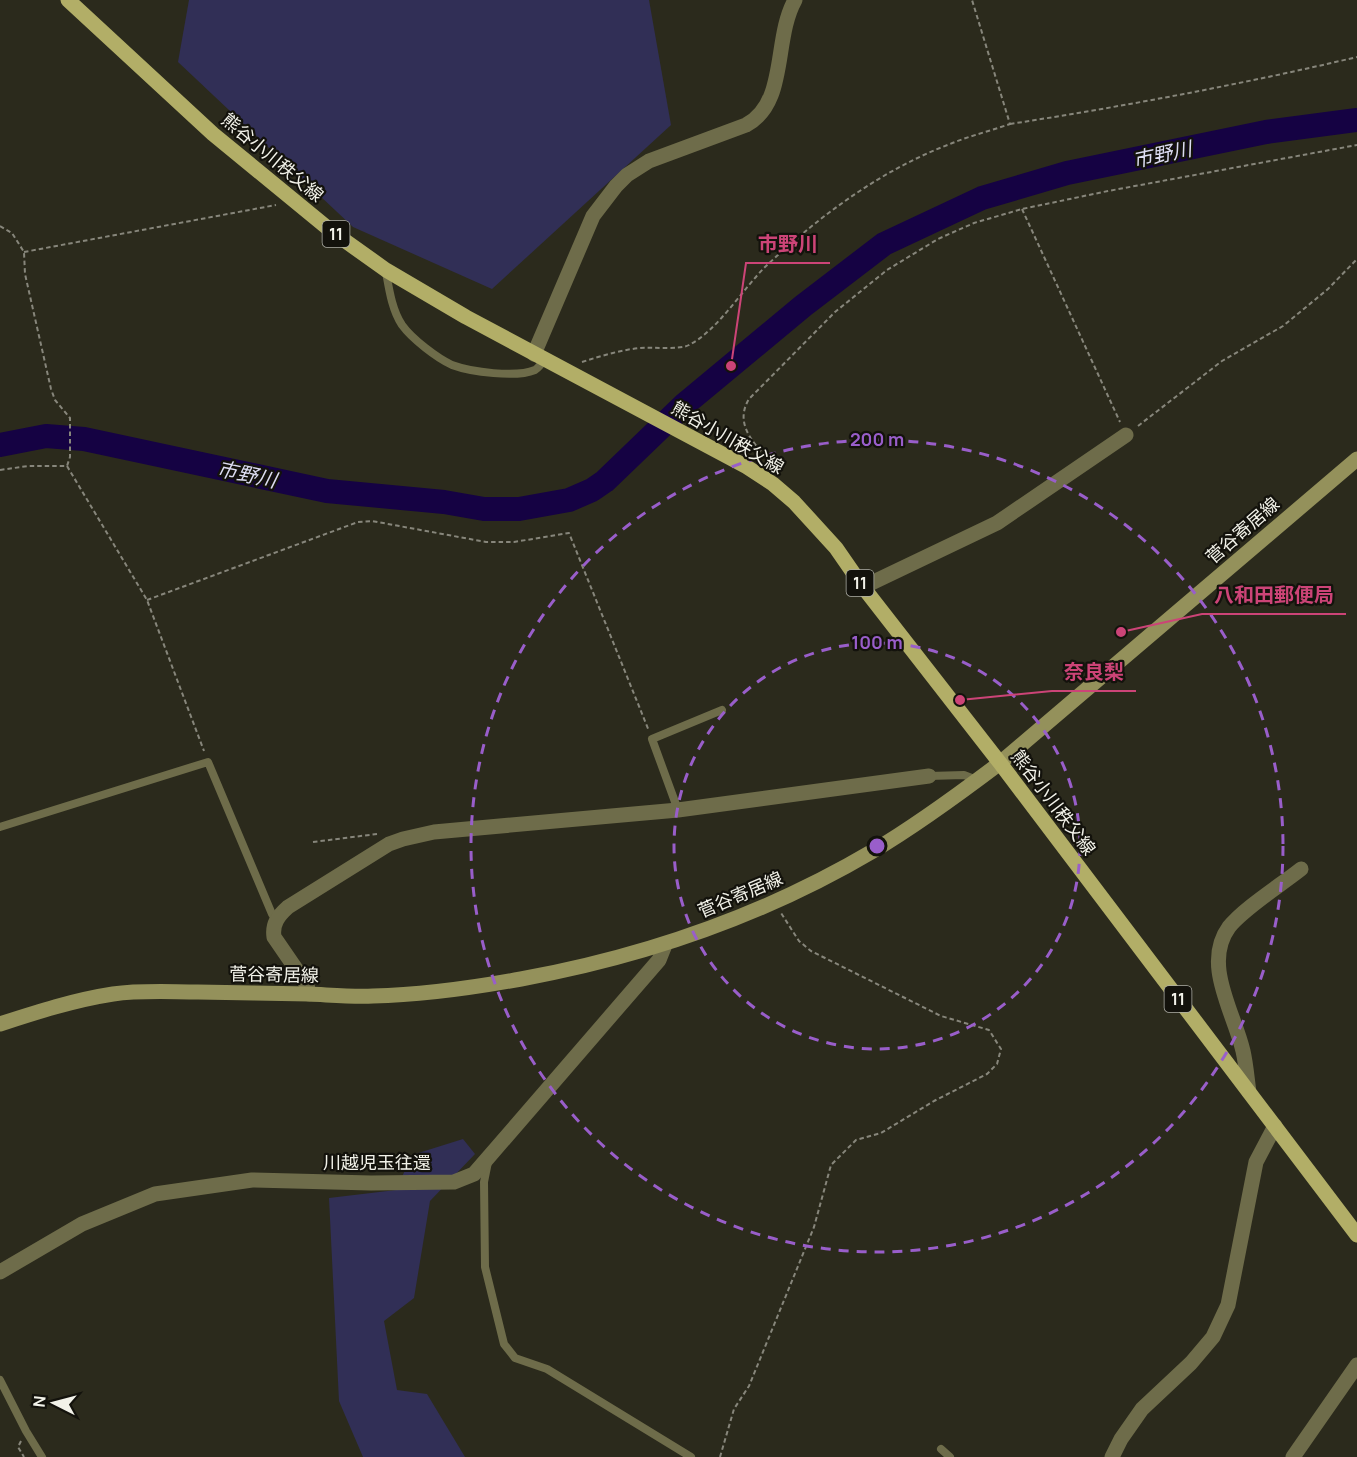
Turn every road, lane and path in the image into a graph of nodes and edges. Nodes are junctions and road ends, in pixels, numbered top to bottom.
1 (68, 0) edge
2 (795, 0) edge
3 (972, 0) edge
4 (1357, 57) edge
5 (1010, 124) junction
6 (1357, 145) edge
7 (288, 197) junction
8 (1022, 209) junction
9 (0, 226) edge
10 (24, 252) junction
11 (1357, 259) edge
12 (386, 270) junction
13 (539, 357) junction
14 (560, 368) junction
15 (1124, 430) junction
16 (1357, 459) edge
17 (66, 466) junction
18 (776, 467) dead end
19 (0, 470) edge
20 (863, 587) junction
21 (147, 600) junction
22 (722, 710) dead end
23 (652, 739) junction
24 (208, 762) junction
25 (1000, 763) junction
26 (929, 776) joint
27 (977, 780) junction
28 (678, 810) junction
29 (0, 826) edge
30 (379, 834) dead end
31 (313, 842) dead end
32 (1301, 869) dead end
33 (775, 902) junction
34 (276, 919) junction
35 (665, 945) junction
36 (309, 994) junction
37 (0, 1024) edge
38 (1249, 1092) junction
39 (1275, 1126) junction
40 (489, 1158) junction
41 (1357, 1235) edge
42 (0, 1272) edge
43 (1357, 1365) edge
44 (0, 1380) edge
45 (941, 1449) dead end
46 (42, 1457) edge
47 (691, 1457) edge
48 (720, 1457) edge
49 (950, 1457) edge
50 (1112, 1457) edge
51 (1293, 1457) edge

1 - 7 main road, 熊谷小川秩父線 / 11
2 - 13 street
3 - 5 path
4 - 5 path
5 - 14 path
6 - 8 path
7 - 10 path
7 - 12 main road, 熊谷小川秩父線 / 11
8 - 15 path
8 - 18 path
9 - 10 path
10 - 17 path
11 - 15 path
12 - 13 main road, 熊谷小川秩父線 / 11
12 - 13 lane
13 - 14 main road, 熊谷小川秩父線 / 11
14 - 20 main road, 熊谷小川秩父線 / 11
15 - 20 street
16 - 25 main road, 菅谷寄居線
17 - 19 path
17 - 21 path
20 - 25 main road, 熊谷小川秩父線 / 11
21 - 23 path
21 - 24 path
22 - 23 lane
23 - 28 lane
24 - 29 lane
24 - 34 lane
25 - 27 main road, 菅谷寄居線
25 - 38 main road, 熊谷小川秩父線 / 11
26 - 27 lane
26 - 28 street
27 - 33 main road, 菅谷寄居線
28 - 34 street
30 - 31 path
32 - 38 street
33 - 35 main road, 菅谷寄居線
33 - 48 path
34 - 36 street
35 - 36 main road, 菅谷寄居線
35 - 40 street, 川越児玉往還
36 - 37 main road, 菅谷寄居線
38 - 39 main road, 熊谷小川秩父線 / 11
39 - 41 main road, 熊谷小川秩父線 / 11
39 - 50 street
40 - 42 street, 川越児玉往還
40 - 47 lane
43 - 51 street
44 - 46 lane
45 - 49 lane

